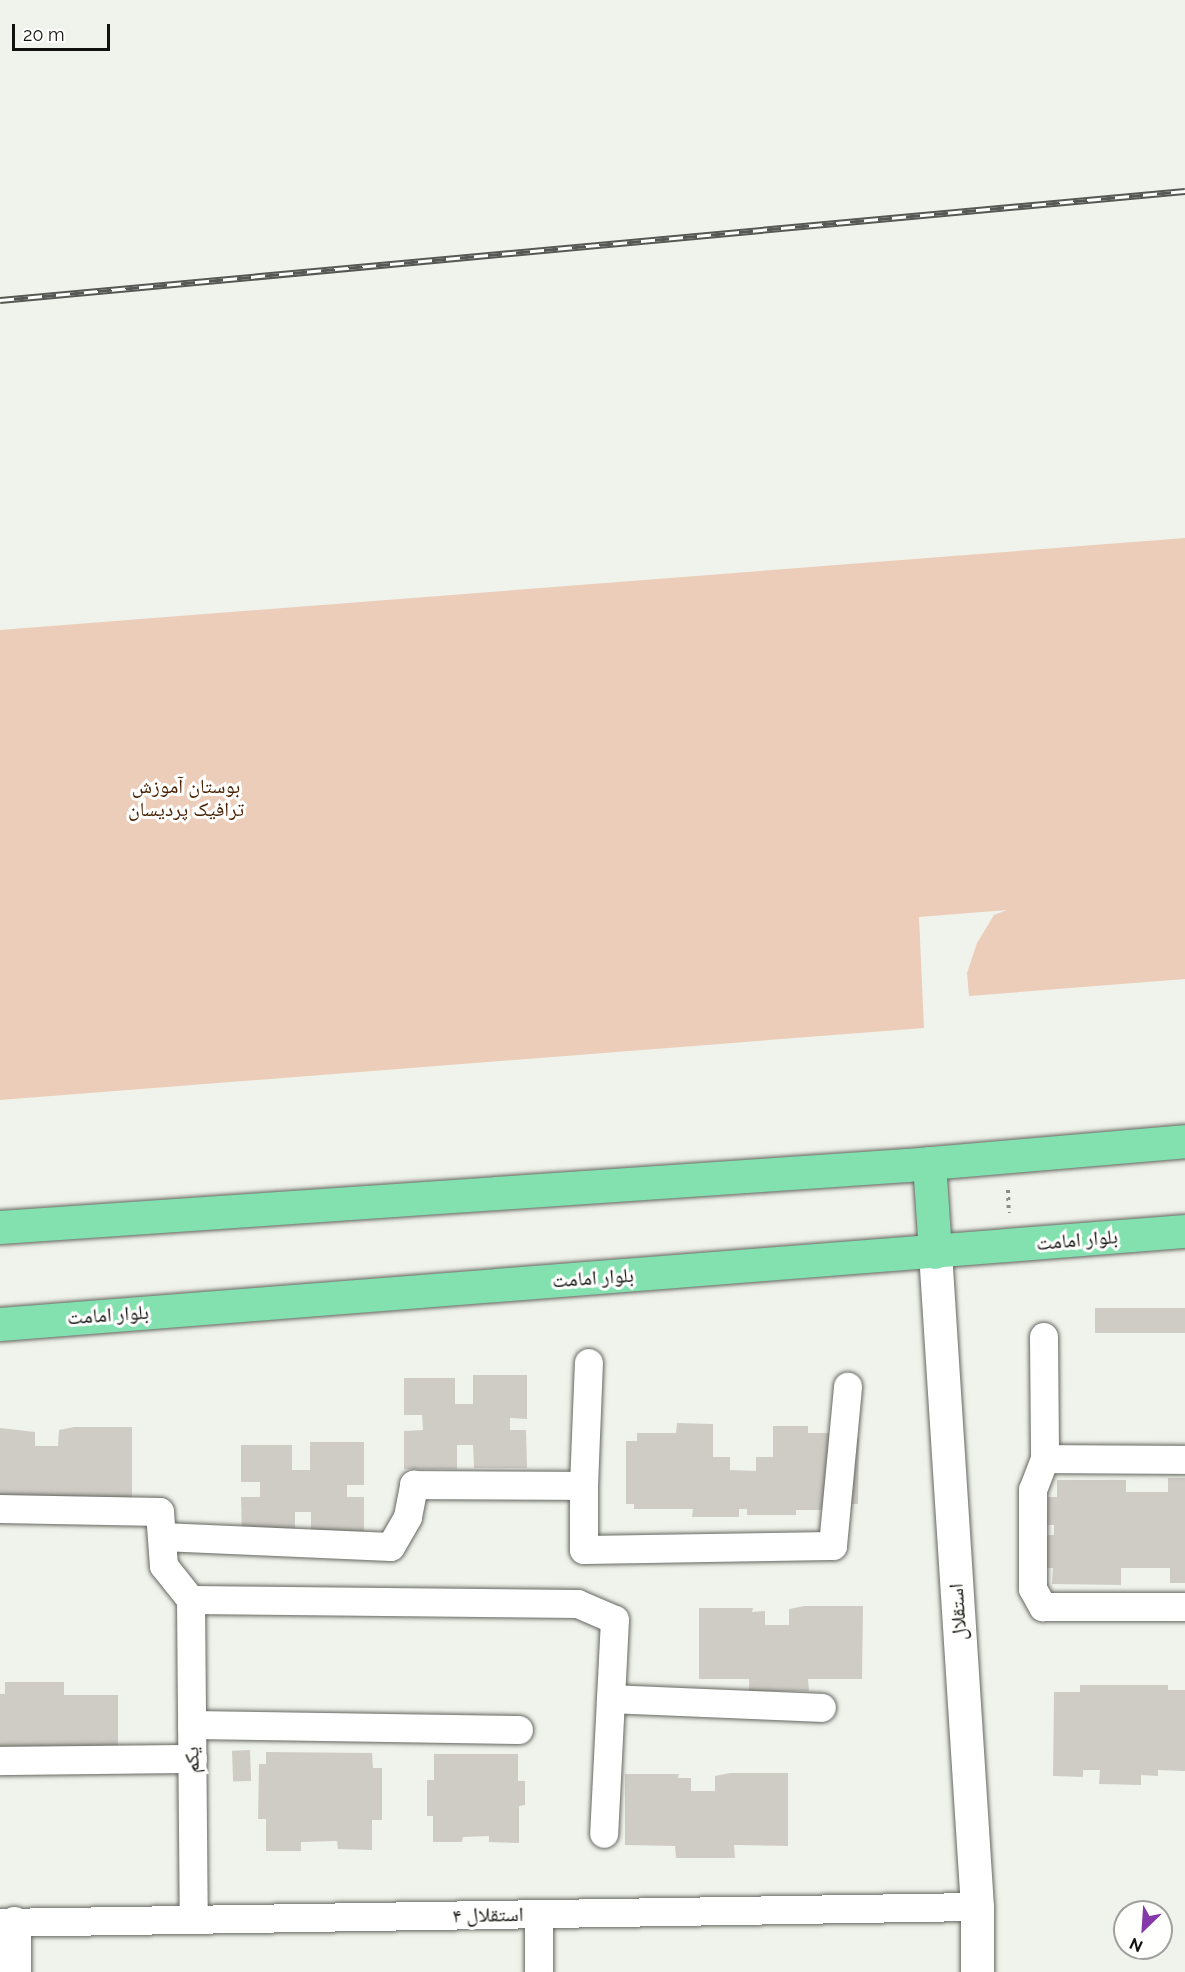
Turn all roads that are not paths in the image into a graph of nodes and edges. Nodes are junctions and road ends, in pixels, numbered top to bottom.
1 (1185, 1141) edge
2 (928, 1163) junction
3 (0, 1227) edge
4 (1185, 1231) edge
5 (935, 1252) junction
6 (0, 1324) edge
7 (1044, 1337) dead end
8 (589, 1363) dead end
9 (848, 1387) dead end
10 (1045, 1460) junction
11 (1185, 1460) edge
12 (584, 1486) junction
13 (0, 1509) edge
14 (162, 1538) junction
15 (191, 1599) junction
16 (1185, 1607) edge
17 (611, 1699) junction
18 (822, 1708) dead end
19 (192, 1725) junction
20 (519, 1730) dead end
21 (192, 1759) junction
22 (0, 1761) edge
23 (604, 1834) dead end
24 (977, 1907) junction
25 (539, 1914) junction
26 (194, 1920) junction
27 (7, 1923) edge
28 (14, 1972) edge
29 (539, 1972) edge
30 (977, 1972) edge

1 - 2 main road
2 - 3 main road
2 - 5 main road
4 - 5 main road, بلوار امامت
5 - 6 main road, بلوار امامت
5 - 24 main road, استقلال
7 - 10 street
8 - 12 street
9 - 12 street
10 - 11 street
10 - 16 street
12 - 14 street
13 - 14 street
14 - 15 street
15 - 17 street
15 - 19 street, یکم
17 - 18 street
17 - 23 street
19 - 20 street
19 - 21 street, یکم
21 - 22 street
21 - 26 street, یکم
24 - 25 street, استقلال ۴
24 - 30 main road, استقلال
25 - 26 street, استقلال ۴
25 - 29 street
26 - 27 street, استقلال ۴
27 - 28 main road

